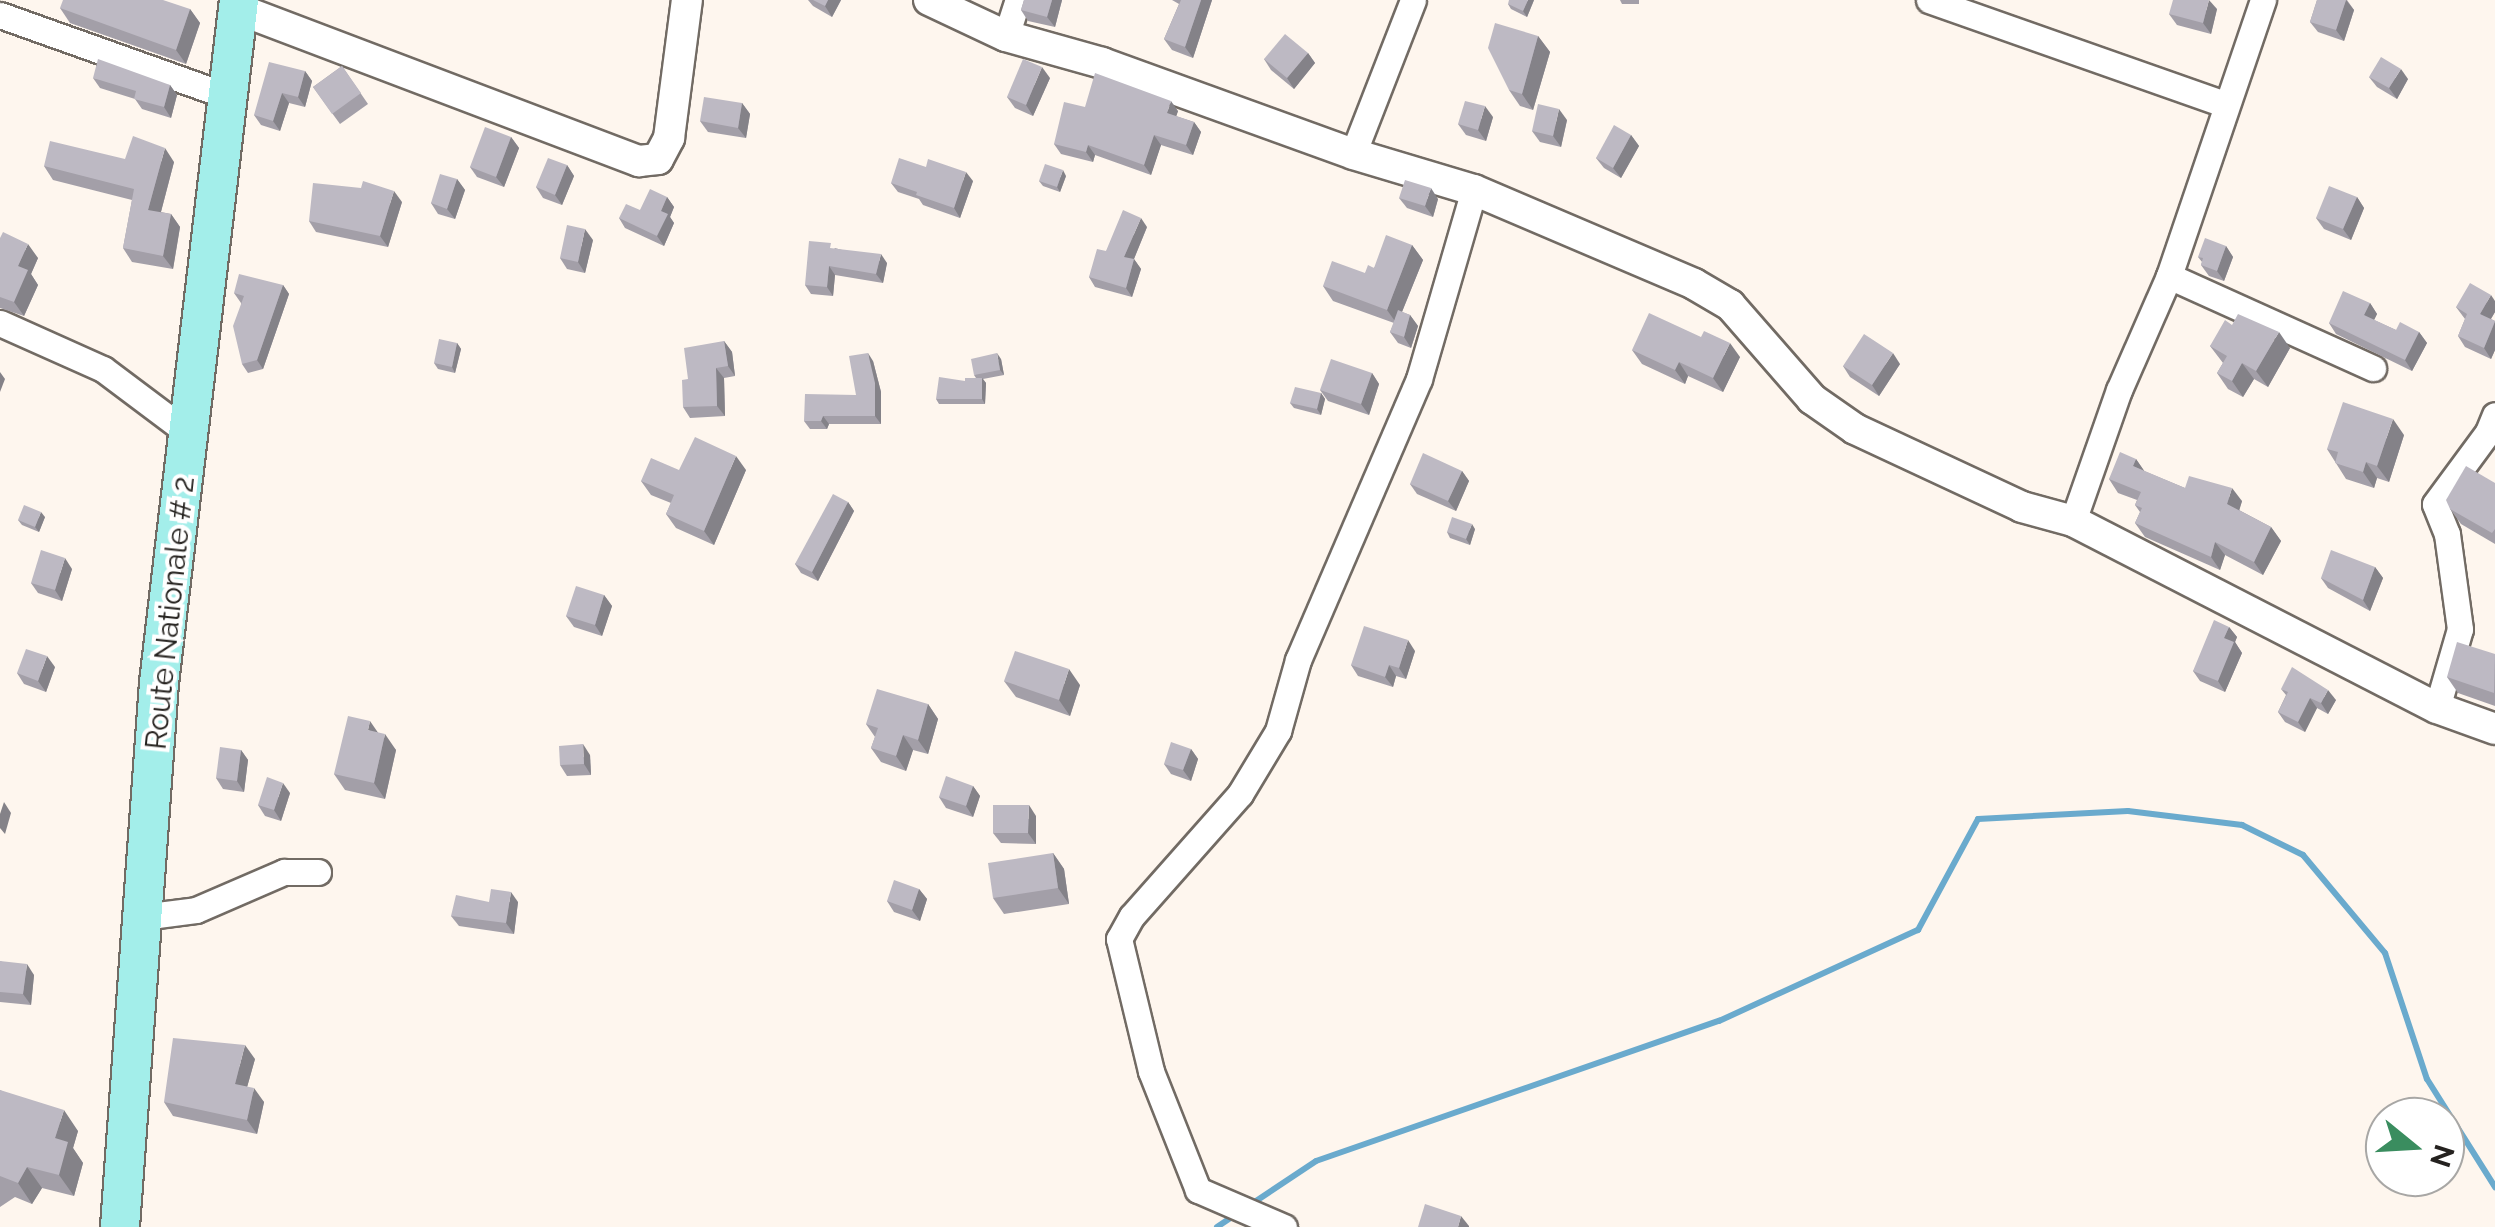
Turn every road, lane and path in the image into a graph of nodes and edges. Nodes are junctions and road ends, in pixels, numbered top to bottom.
1 (687, 0) edge
2 (929, 0) edge
3 (1018, 0) edge
4 (1413, 0) edge
5 (1929, 0) edge
6 (2263, 0) edge
7 (238, 4) edge
8 (0, 15) edge
9 (1006, 36) junction
10 (230, 97) junction
11 (2224, 104) junction
12 (1353, 154) junction
13 (1474, 190) junction
14 (2168, 276) junction
15 (0, 323) edge
16 (2373, 368) dead end
17 (2495, 415) edge
18 (191, 435) junction
19 (2073, 522) junction
20 (2438, 708) junction
21 (2495, 729) edge
22 (318, 872) dead end
23 (142, 918) junction
24 (120, 1227) edge
25 (1284, 1227) edge

1 - 7 street
2 - 9 street
3 - 9 street
4 - 12 street
5 - 11 street
6 - 11 street
7 - 10 main road, Route Nationale # 2
8 - 10 street
9 - 12 street
10 - 18 main road, Route Nationale # 2
11 - 14 street
12 - 13 street
13 - 19 street
13 - 25 street
14 - 16 street
14 - 19 street
15 - 18 street
17 - 20 street
18 - 23 main road, Route Nationale # 2
19 - 20 street
20 - 21 street
22 - 23 street
23 - 24 main road, Route Nationale # 2

